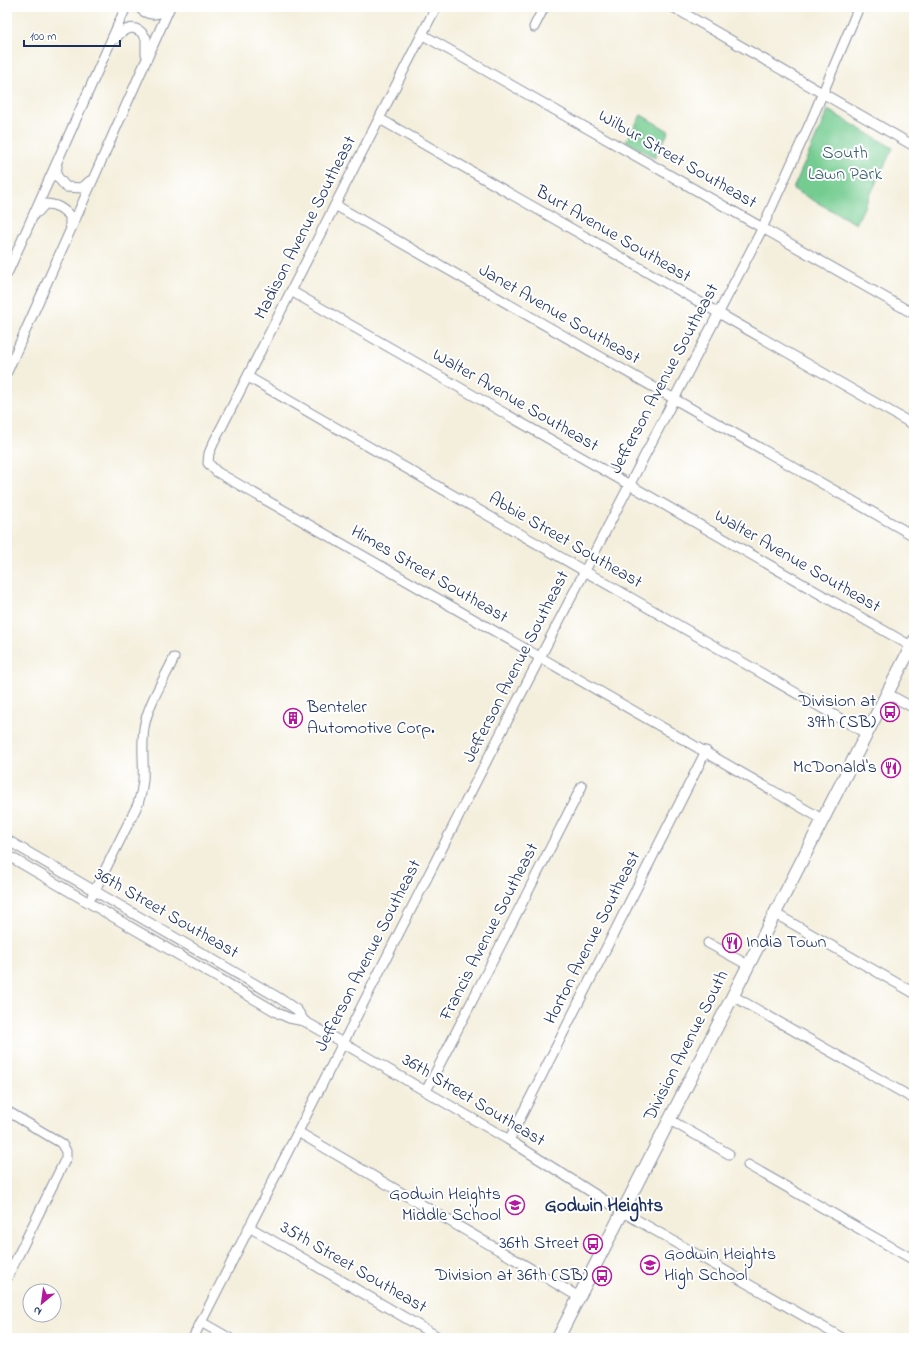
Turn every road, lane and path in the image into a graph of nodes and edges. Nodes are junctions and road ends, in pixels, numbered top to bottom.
1 (126, 7) edge
2 (139, 7) edge
3 (169, 7) edge
4 (436, 7) edge
5 (544, 7) edge
6 (672, 7) edge
7 (859, 7) edge
8 (534, 27) dead end
9 (423, 35) junction
10 (107, 47) junction
11 (144, 63) junction
12 (823, 94) junction
13 (380, 119) junction
14 (914, 146) edge
15 (57, 162) junction
16 (91, 180) junction
17 (335, 205) junction
18 (32, 219) junction
19 (763, 227) junction
20 (70, 229) junction
21 (7, 274) edge
22 (291, 291) junction
23 (718, 314) junction
24 (914, 314) edge
25 (20, 344) junction
26 (7, 360) edge
27 (7, 372) edge
28 (248, 377) junction
29 (674, 400) junction
30 (914, 425) edge
31 (208, 464) joint
32 (628, 484) junction
33 (914, 536) edge
34 (584, 572) junction
35 (913, 644) edge
36 (174, 658) dead end
37 (540, 658) junction
38 (888, 694) junction
39 (914, 708) edge
40 (867, 734) junction
41 (706, 752) junction
42 (582, 786) dead end
43 (822, 819) junction
44 (7, 840) edge
45 (7, 855) edge
46 (95, 891) junction
47 (88, 903) junction
48 (774, 914) junction
49 (708, 943) dead end
50 (748, 965) junction
51 (914, 993) edge
52 (733, 996) junction
53 (304, 1020) junction
54 (343, 1043) junction
55 (426, 1091) junction
56 (914, 1100) edge
57 (7, 1111) edge
58 (670, 1120) junction
59 (298, 1132) junction
60 (509, 1140) junction
61 (729, 1154) dead end
62 (748, 1165) dead end
63 (623, 1212) junction
64 (249, 1226) junction
65 (914, 1260) edge
66 (7, 1278) edge
67 (579, 1297) junction
68 (201, 1322) junction
69 (193, 1338) edge
70 (229, 1338) edge
71 (440, 1338) edge
72 (558, 1338) edge
73 (842, 1338) edge

1 - 10 street
2 - 3 street
3 - 11 street
4 - 9 street, Madison Avenue Southeast
5 - 8 street
6 - 12 street
7 - 12 street, Jefferson Avenue Southeast
9 - 13 street, Madison Avenue Southeast
9 - 19 street, Wilbur Street Southeast
10 - 11 street
10 - 15 street
11 - 16 street
12 - 14 street
12 - 19 street, Jefferson Avenue Southeast
13 - 17 street, Madison Avenue Southeast
13 - 23 street, Burt Avenue Southeast
15 - 16 street
15 - 18 street
16 - 20 street
17 - 22 street, Madison Avenue Southeast
17 - 29 street, Janet Avenue Southeast
18 - 20 street
18 - 21 street
19 - 23 street, Jefferson Avenue Southeast
19 - 24 street, Wilbur Street Southeast
20 - 25 street
22 - 28 street, Madison Avenue Southeast
22 - 32 street, Walter Avenue Southeast
23 - 29 street, Jefferson Avenue Southeast
23 - 30 street, Burt Avenue Southeast
25 - 26 street
25 - 27 street
28 - 31 street, Madison Avenue Southeast
28 - 34 street, Abbie Street Southeast
29 - 32 street, Jefferson Avenue Southeast
29 - 33 street, Janet Avenue Southeast
31 - 37 street, Himes Street Southeast
32 - 34 street, Jefferson Avenue Southeast
32 - 35 street, Walter Avenue Southeast
34 - 37 street, Jefferson Avenue Southeast
34 - 40 street, Abbie Street Southeast
35 - 38 main road, Division Avenue South
36 - 46 street
37 - 41 street, Himes Street Southeast
37 - 54 street, Jefferson Avenue Southeast
38 - 39 street
38 - 40 main road, Division Avenue South
40 - 43 main road, Division Avenue South
41 - 43 street, Himes Street Southeast
41 - 60 street, Horton Avenue Southeast
42 - 55 street, Francis Avenue Southeast
43 - 48 main road, Division Avenue South
44 - 46 street, 36th Street Southeast
45 - 47 street, 36th Street Southeast
46 - 47 street
46 - 53 street, 36th Street Southeast
47 - 53 street, 36th Street Southeast
48 - 50 main road, Division Avenue South
48 - 51 street
49 - 50 street
50 - 52 main road, Division Avenue South
52 - 56 street
52 - 58 main road, Division Avenue South
53 - 54 street, 36th Street Southeast
54 - 55 street, 36th Street Southeast
54 - 59 street, Jefferson Avenue Southeast
55 - 60 street, 36th Street Southeast
57 - 66 street
58 - 61 street
58 - 63 main road, Division Avenue South
59 - 64 street, Jefferson Avenue Southeast
59 - 67 street
60 - 63 street, 36th Street Southeast
62 - 65 street
63 - 67 main road, Division Avenue South
63 - 73 street, 36th Street Southeast
64 - 68 street, Jefferson Avenue Southeast
64 - 71 street, 35th Street Southeast
67 - 72 main road, Division Avenue South
68 - 69 street, Jefferson Avenue Southeast
68 - 70 street

